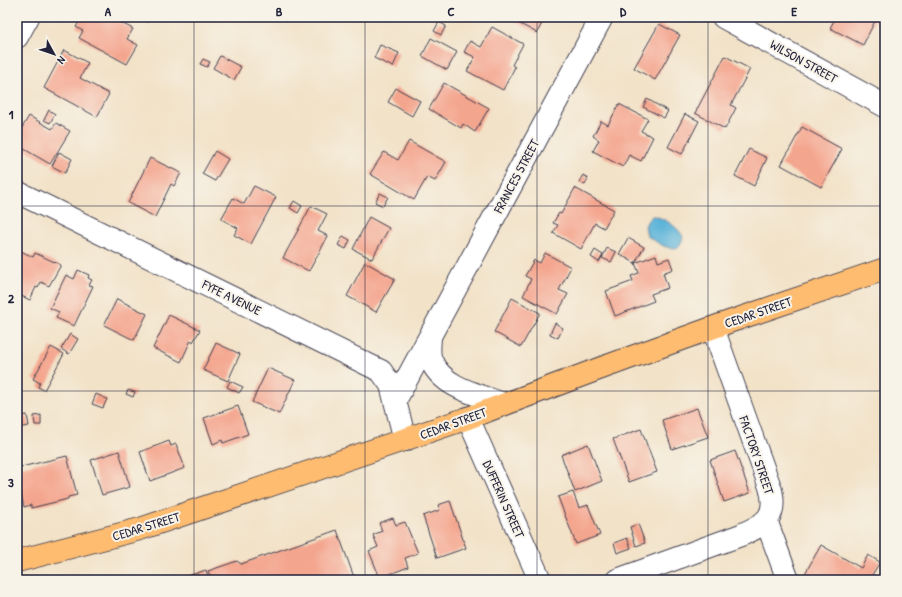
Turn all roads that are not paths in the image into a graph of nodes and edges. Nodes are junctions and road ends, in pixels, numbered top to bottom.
1 (28, 17) edge
2 (602, 17) edge
3 (722, 17) edge
4 (17, 36) edge
5 (885, 106) edge
6 (17, 192) edge
7 (885, 269) edge
8 (713, 328) junction
9 (430, 336) junction
10 (394, 401) junction
11 (504, 404) junction
12 (468, 418) junction
13 (405, 440) junction
14 (766, 520) junction
15 (17, 561) edge
16 (540, 580) edge
17 (617, 580) edge
18 (788, 580) edge

1 - 4 street
2 - 9 street, FRANCES STREET
3 - 5 street, WILSON STREET
6 - 10 street, FYFE AVENUE
7 - 8 main road, CEDAR STREET
8 - 11 main road, CEDAR STREET
8 - 14 street, FACTORY STREET
9 - 10 street, FRANCES STREET
9 - 11 street
10 - 13 street, FYFE AVENUE
11 - 12 main road, CEDAR STREET
12 - 13 main road, CEDAR STREET
12 - 16 street, DUFFERIN STREET
13 - 15 main road, CEDAR STREET
14 - 17 street
14 - 18 street

